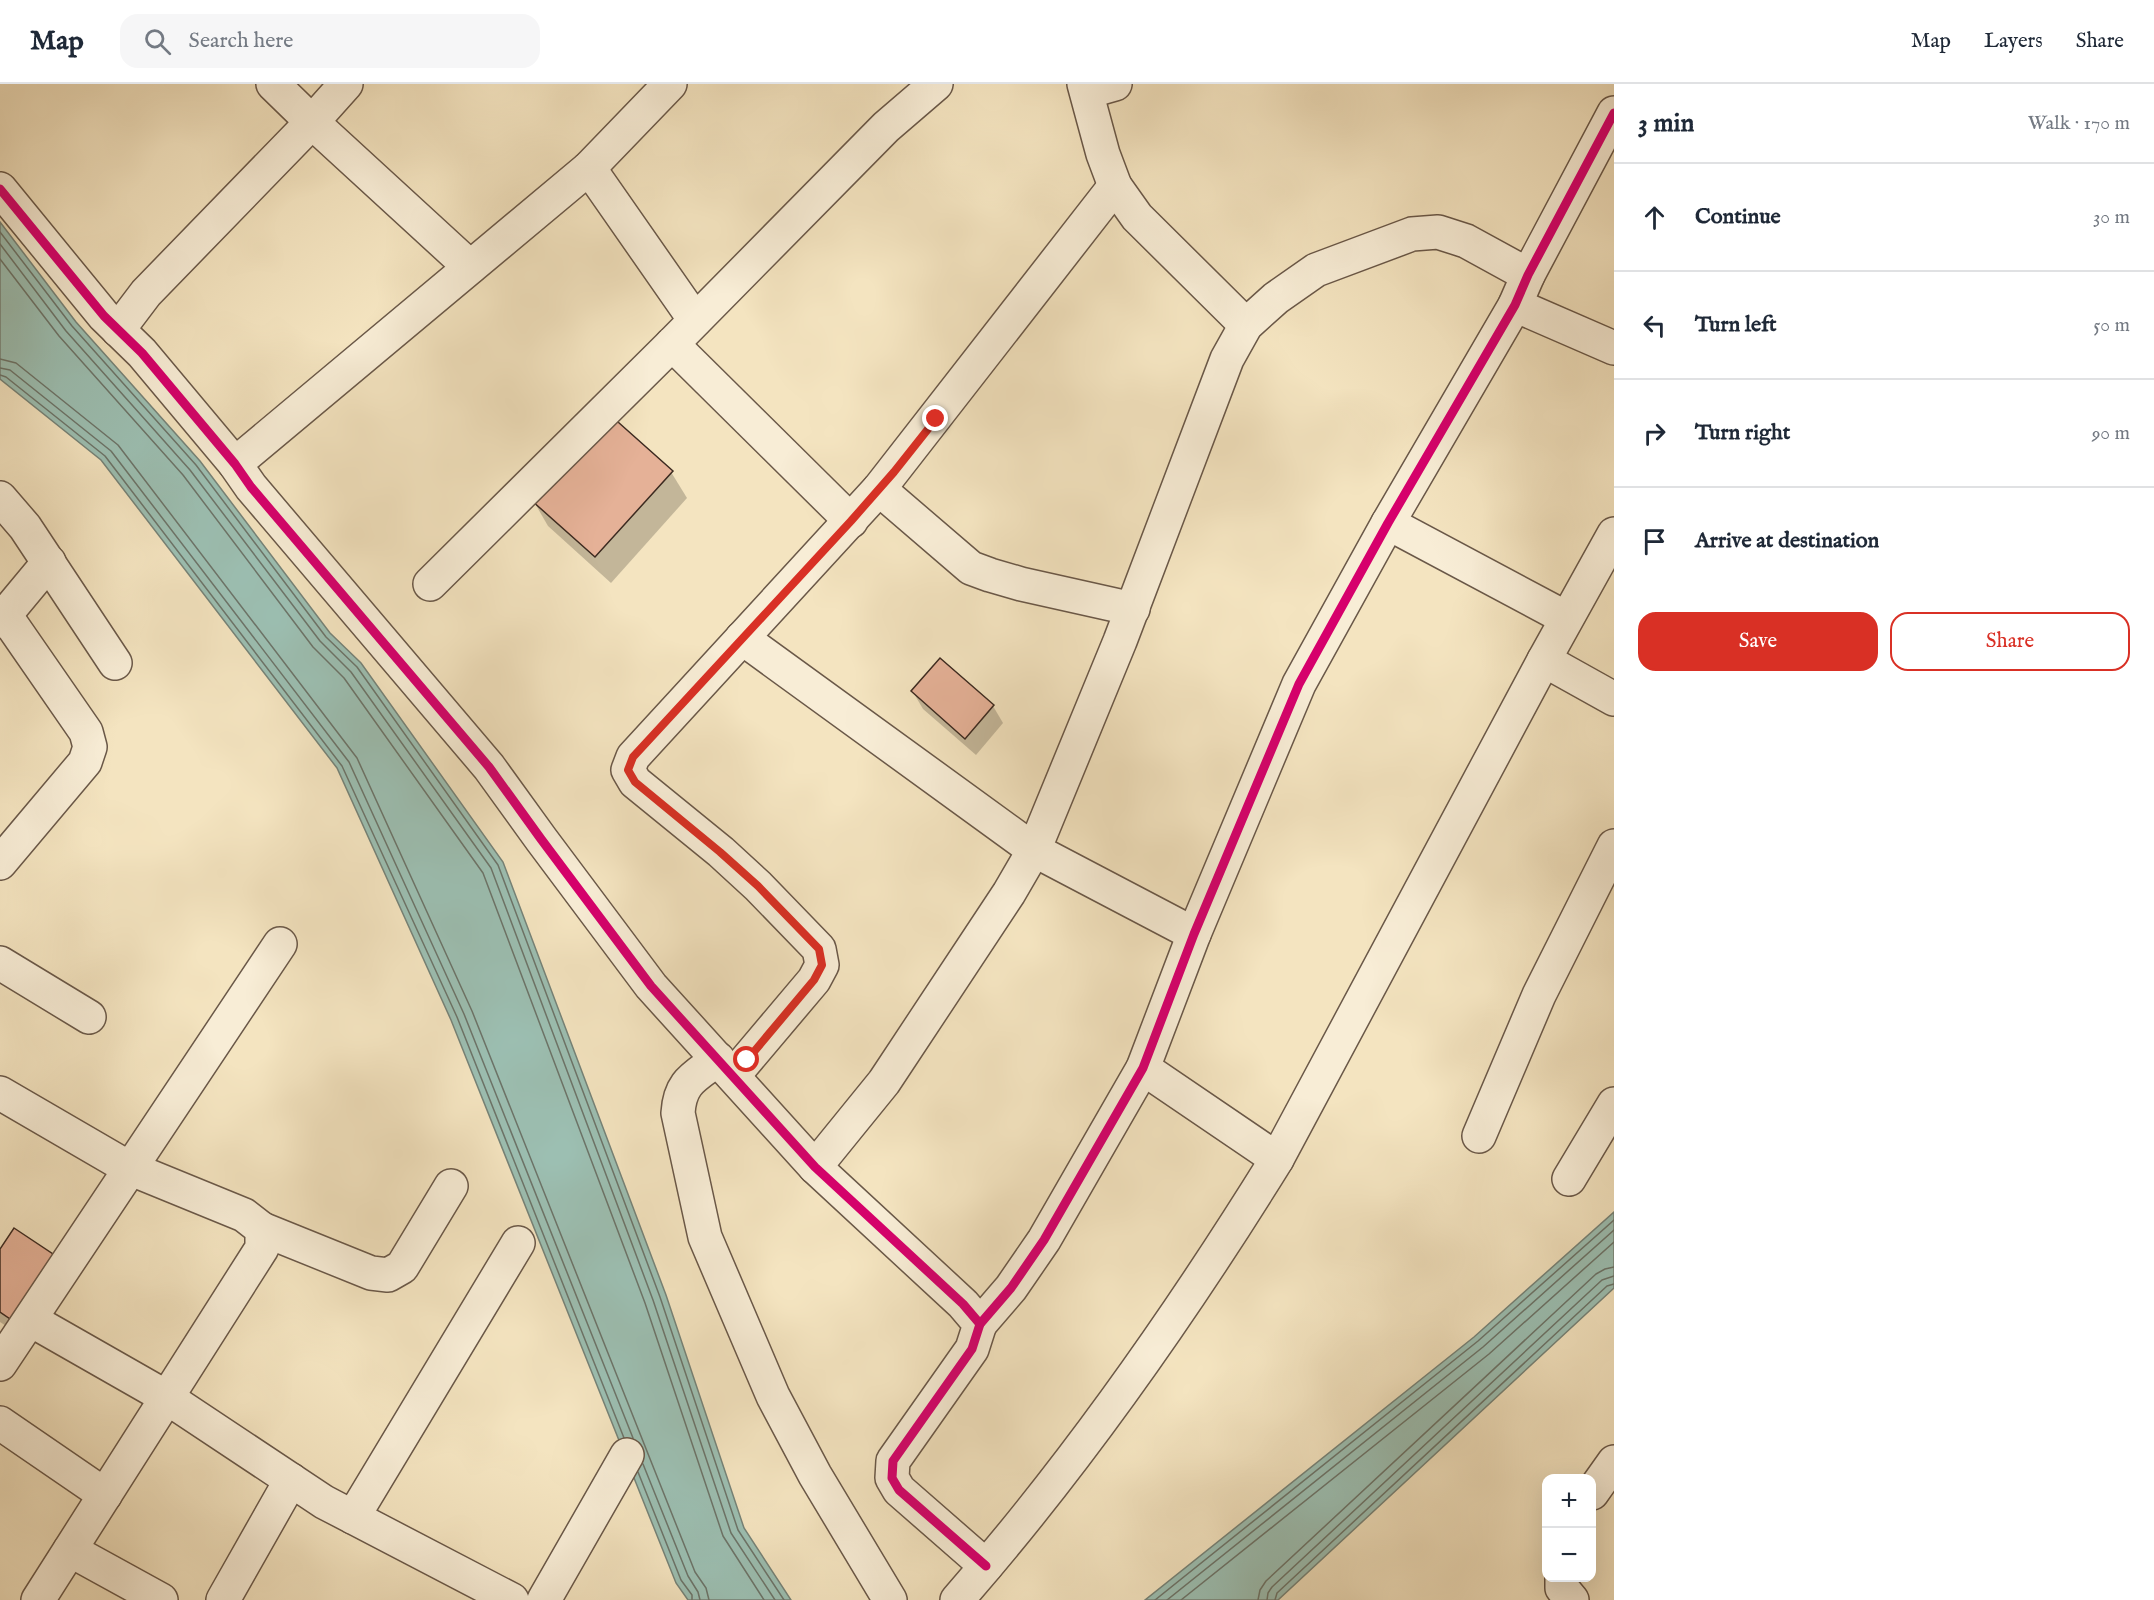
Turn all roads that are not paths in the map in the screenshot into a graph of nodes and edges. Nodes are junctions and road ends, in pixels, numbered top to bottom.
1 (273, 84) edge
2 (346, 84) edge
3 (670, 84) edge
4 (936, 84) edge
5 (1095, 87) edge
6 (1614, 113) edge
7 (312, 122) junction
8 (589, 168) junction
9 (1115, 186) junction
10 (0, 189) edge
11 (470, 267) junction
12 (1528, 275) junction
13 (1515, 305) junction
14 (694, 320) junction
15 (1246, 325) junction
16 (118, 330) junction
17 (672, 344) junction
18 (1614, 348) edge
19 (235, 464) junction
20 (879, 489) junction
21 (0, 498) edge
22 (851, 521) junction
23 (1388, 523) junction
24 (1614, 534) edge
25 (49, 562) junction
26 (430, 584) dead end
27 (1133, 609) junction
28 (2, 618) edge
29 (1566, 618) junction
30 (742, 638) junction
31 (1544, 660) junction
32 (116, 663) dead end
33 (1614, 699) edge
34 (1614, 846) edge
35 (1034, 850) junction
36 (0, 863) edge
37 (1194, 934) junction
38 (280, 944) dead end
39 (0, 963) edge
40 (89, 1017) dead end
41 (725, 1067) junction
42 (1143, 1068) junction
43 (0, 1093) edge
44 (1614, 1104) edge
45 (1479, 1137) dead end
46 (1277, 1159) junction
47 (815, 1167) junction
48 (129, 1168) junction
49 (1569, 1179) dead end
50 (451, 1185) dead end
51 (262, 1229) junction
52 (518, 1243) dead end
53 (31, 1320) junction
54 (980, 1324) junction
55 (4, 1350) edge
56 (166, 1397) junction
57 (0, 1423) edge
58 (627, 1455) dead end
59 (1614, 1462) edge
60 (291, 1480) junction
61 (1596, 1487) edge
62 (105, 1495) junction
63 (352, 1518) junction
64 (70, 1550) junction
65 (986, 1566) junction
66 (1562, 1582) edge
67 (38, 1600) edge
68 (160, 1600) edge
69 (223, 1600) edge
70 (512, 1600) edge
71 (544, 1600) edge
72 (890, 1600) edge
73 (957, 1600) edge
74 (1572, 1600) edge

1 - 7 street
2 - 7 street
3 - 8 street
4 - 14 street
5 - 9 street
6 - 12 street
7 - 11 street
7 - 16 street
8 - 11 street
8 - 14 street
9 - 15 street
9 - 20 street
10 - 16 street
11 - 19 street
12 - 13 street
12 - 15 street
13 - 18 street
13 - 23 street
14 - 17 street
15 - 27 street
16 - 19 street
17 - 22 street
17 - 26 street
19 - 41 street
20 - 22 street
20 - 27 street
21 - 25 street
22 - 30 street
23 - 29 street
23 - 37 street
24 - 29 street
25 - 28 street
25 - 32 street
27 - 35 street
28 - 36 street
29 - 31 street
30 - 35 street
30 - 41 street
31 - 33 street
31 - 46 street
34 - 45 street
35 - 37 street
35 - 47 street
37 - 42 street
38 - 48 street
39 - 40 street
41 - 47 street
41 - 72 street
42 - 46 street
42 - 54 street
43 - 48 street
44 - 49 street
46 - 65 street
47 - 54 street
48 - 51 street
48 - 53 street
50 - 51 street
51 - 56 street
52 - 63 street
53 - 55 street
53 - 56 street
54 - 65 street
56 - 60 street
56 - 62 street
57 - 62 street
58 - 71 street
59 - 61 street
60 - 63 street
60 - 69 street
62 - 64 street
63 - 70 street
64 - 67 street
64 - 68 street
65 - 73 street
66 - 74 street

